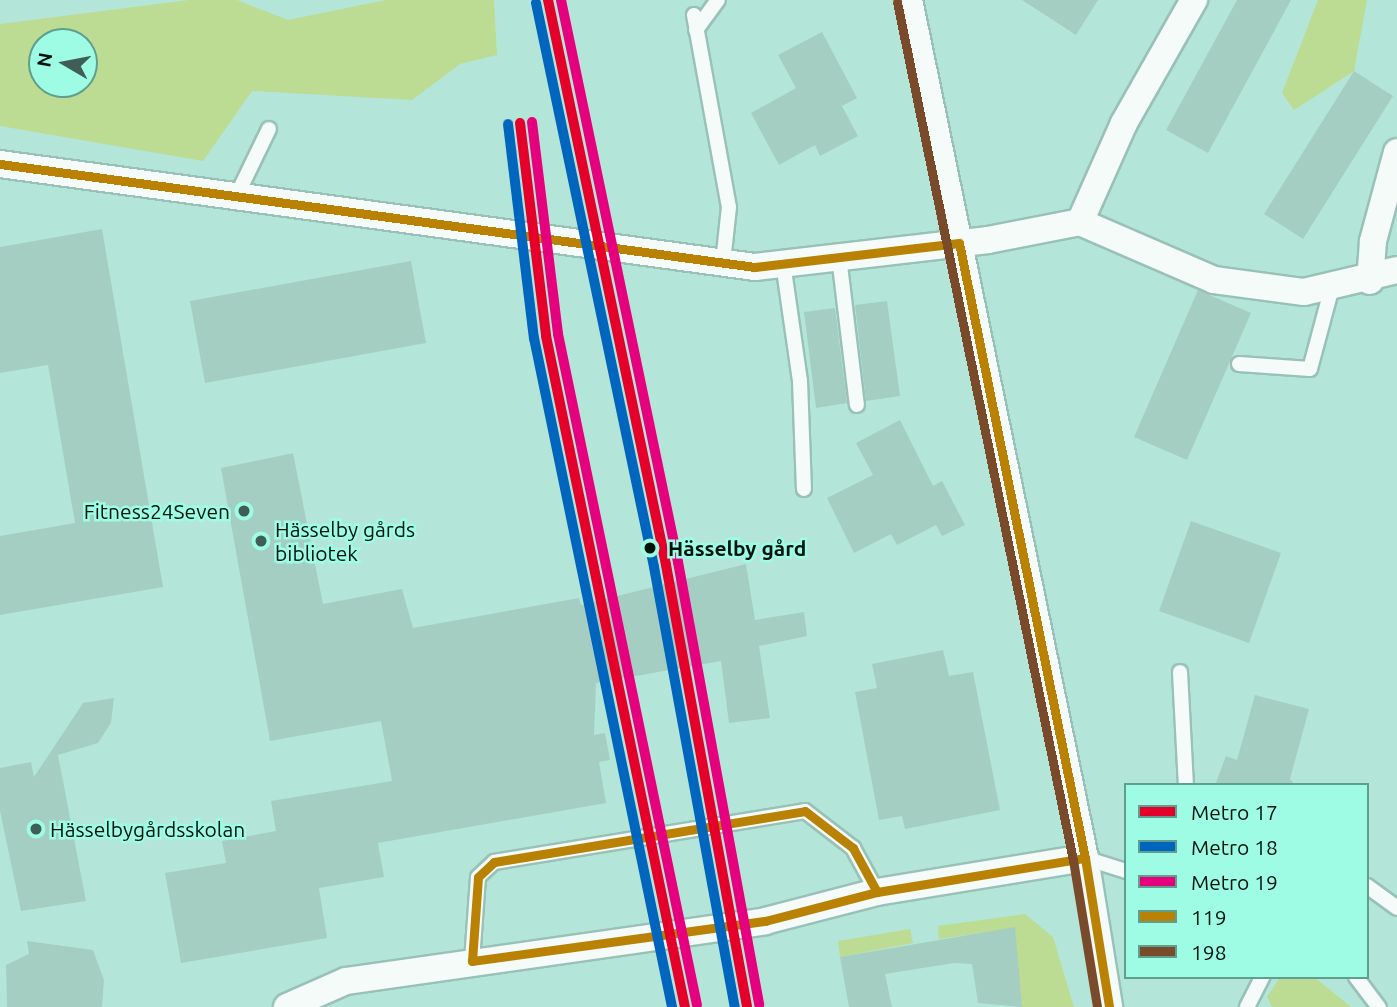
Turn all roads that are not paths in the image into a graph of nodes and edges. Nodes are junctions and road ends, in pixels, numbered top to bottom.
1 (718, 0) edge
2 (909, 0) edge
3 (1194, 0) edge
4 (694, 15) dead end
5 (696, 30) junction
6 (270, 129) dead end
7 (1397, 152) edge
8 (0, 164) edge
9 (238, 193) junction
10 (1080, 222) junction
11 (959, 243) junction
12 (839, 257) junction
13 (723, 262) junction
14 (783, 263) junction
15 (1397, 270) edge
16 (1370, 281) junction
17 (1332, 287) junction
18 (1239, 364) dead end
19 (857, 405) dead end
20 (804, 489) dead end
21 (1180, 672) dead end
22 (1186, 783) edge
23 (1085, 858) junction
24 (1124, 869) edge
25 (1369, 887) edge
26 (877, 892) junction
27 (1397, 908) edge
28 (472, 961) junction
29 (1261, 979) edge
30 (1358, 979) edge
31 (287, 1007) edge
32 (1109, 1007) edge
33 (1247, 1007) edge
34 (1379, 1007) edge

1 - 5 lane
2 - 11 street
3 - 10 street
4 - 5 lane
5 - 13 lane
6 - 9 lane
7 - 16 street
8 - 9 street
9 - 13 street
10 - 11 street
10 - 17 street
11 - 12 street
11 - 23 street
12 - 14 street
12 - 19 lane
13 - 14 street
14 - 20 lane
15 - 16 street
16 - 17 street
17 - 18 lane
21 - 22 lane
23 - 24 lane
23 - 26 street
23 - 32 street
25 - 27 lane
26 - 28 street
26 - 28 lane
28 - 31 street
29 - 33 lane
30 - 34 lane

